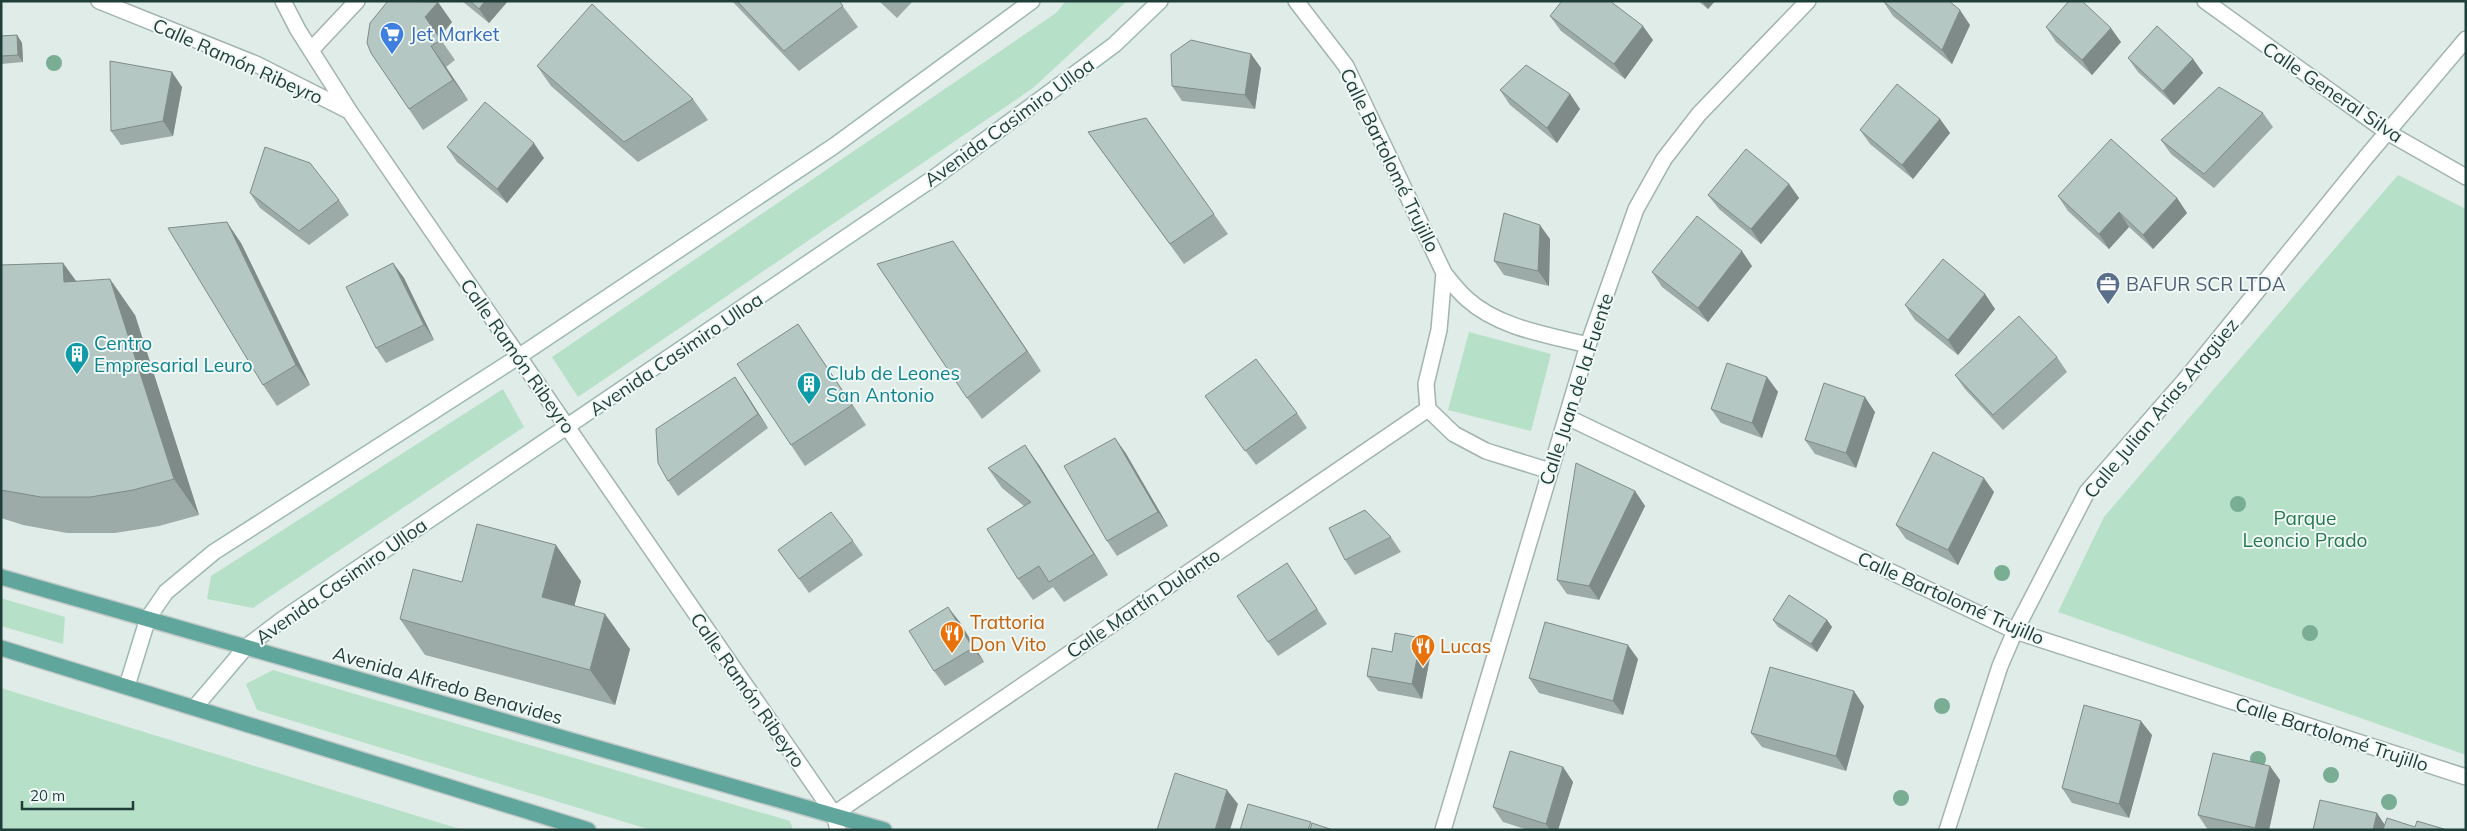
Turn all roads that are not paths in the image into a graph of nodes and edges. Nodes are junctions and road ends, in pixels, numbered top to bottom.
1 (99, 1) edge
2 (283, 1) edge
3 (357, 1) edge
4 (1032, 1) edge
5 (1160, 1) edge
6 (1296, 1) edge
7 (1808, 1) edge
8 (2205, 1) edge
9 (2466, 39) edge
10 (311, 50) junction
11 (350, 112) junction
12 (2387, 132) junction
13 (2466, 178) edge
14 (1444, 273) junction
15 (1588, 344) junction
16 (518, 357) junction
17 (1428, 409) junction
18 (1566, 417) junction
19 (567, 428) junction
20 (1550, 471) junction
21 (1, 576) edge
22 (148, 618) junction
23 (2015, 631) junction
24 (246, 647) junction
25 (1, 648) edge
26 (128, 686) junction
27 (195, 707) junction
28 (2466, 778) edge
29 (834, 814) junction
30 (588, 830) edge
31 (838, 830) edge
32 (884, 830) edge
33 (1443, 830) edge
34 (1947, 830) edge

1 - 11 street, Calle Ramón Ribeyro
2 - 10 street
3 - 10 street
4 - 16 street
5 - 19 street, Avenida Casimiro Ulloa
6 - 14 street, Calle Bartolomé Trujillo
7 - 15 street, Calle Juan de la Fuente
8 - 12 street, Calle General Silva
9 - 12 street, Calle Julian Arias Aragüez
10 - 11 street
11 - 16 street, Calle Ramón Ribeyro
12 - 13 street, Calle General Silva
12 - 23 street, Calle Julian Arias Aragüez
14 - 15 street, Calle Bartolomé Trujillo
14 - 17 street, Calle Bartolomé Trujillo
15 - 18 street, Calle Juan de la Fuente
16 - 19 street, Calle Ramón Ribeyro
16 - 22 street
17 - 20 street
17 - 29 street, Calle Martín Dulanto
18 - 20 street, Calle Juan de la Fuente
18 - 23 street, Calle Bartolomé Trujillo
19 - 24 street, Avenida Casimiro Ulloa
19 - 29 street, Calle Ramón Ribeyro
20 - 33 street, Calle Juan de la Fuente
21 - 22 main road, Avenida Alfredo Benavides
22 - 24 main road, Avenida Alfredo Benavides
22 - 26 street
23 - 28 street, Calle Bartolomé Trujillo
23 - 34 street, Calle Julian Arias Aragüez
24 - 27 street, Avenida Casimiro Ulloa
24 - 29 main road, Avenida Alfredo Benavides
25 - 26 main road
26 - 27 main road
27 - 30 main road
29 - 31 street, Calle Ramón Ribeyro
29 - 32 main road, Avenida Alfredo Benavides

